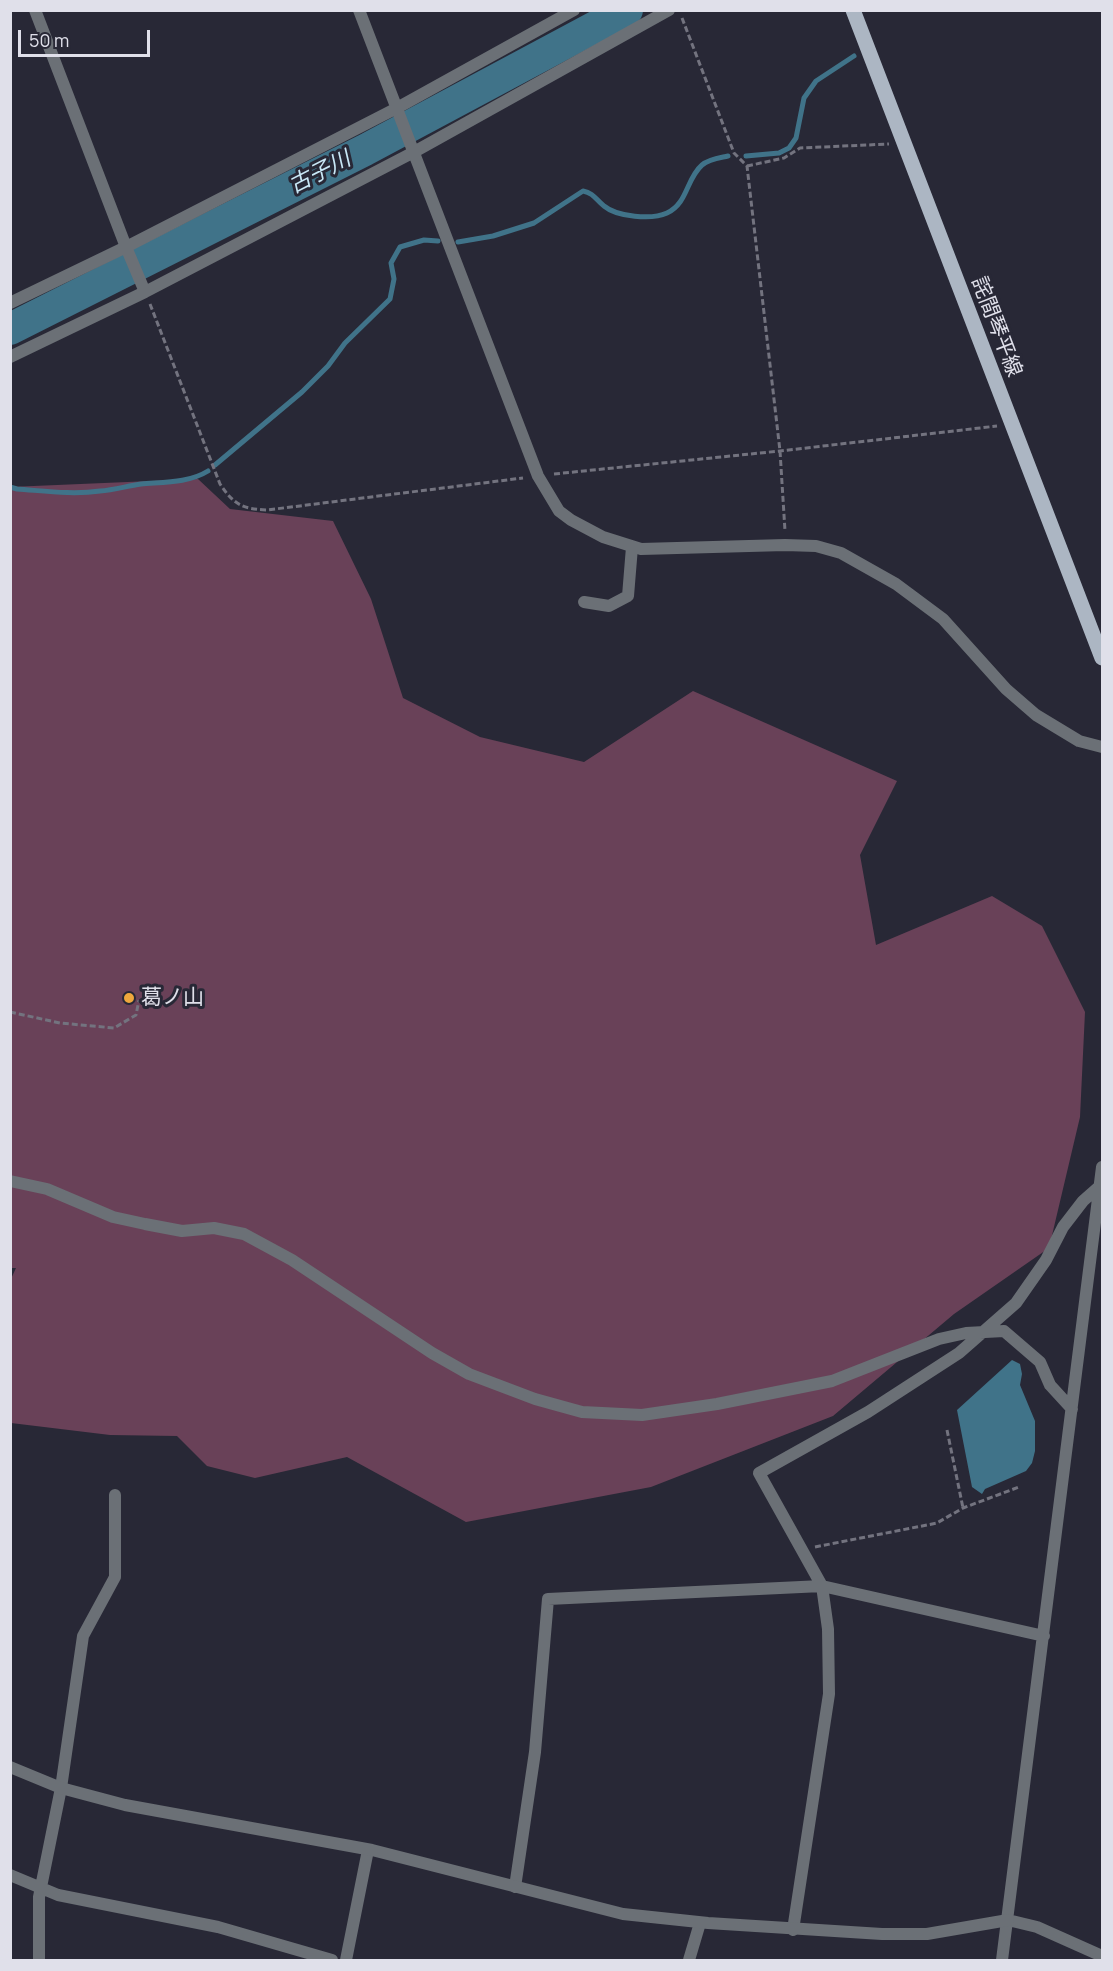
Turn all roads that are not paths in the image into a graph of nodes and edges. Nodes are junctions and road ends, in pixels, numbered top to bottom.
1 (35, 10) edge
2 (359, 10) edge
3 (574, 10) edge
4 (669, 10) edge
5 (853, 10) edge
6 (398, 108) junction
7 (412, 149) junction
8 (126, 247) junction
9 (145, 292) junction
10 (10, 303) edge
11 (10, 357) edge
12 (632, 547) junction
13 (584, 602) dead end
14 (1102, 658) edge
15 (1102, 747) edge
16 (1102, 1167) edge
17 (10, 1182) edge
18 (1100, 1186) junction
19 (980, 1333) junction
20 (1072, 1409) junction
21 (115, 1495) dead end
22 (822, 1586) junction
23 (1044, 1636) junction
24 (10, 1767) edge
25 (61, 1788) junction
26 (368, 1850) junction
27 (10, 1875) edge
28 (515, 1887) junction
29 (40, 1888) junction
30 (1008, 1920) junction
31 (700, 1923) junction
32 (793, 1930) junction
33 (1102, 1956) edge
34 (39, 1960) edge
35 (332, 1960) edge
36 (346, 1960) edge
37 (689, 1960) edge
38 (1002, 1960) edge

1 - 8 street
2 - 6 street
3 - 6 street
4 - 7 street
5 - 14 main road, 詫間琴平線
6 - 7 street
6 - 8 street
7 - 9 street
7 - 12 street
8 - 9 street
8 - 10 street
9 - 11 street
12 - 13 street
12 - 15 street
16 - 18 street
17 - 19 street
18 - 19 street
18 - 20 street
19 - 20 street
19 - 22 street
20 - 23 street
21 - 25 street
22 - 23 street
22 - 28 street
22 - 32 street
23 - 30 street
24 - 25 street
25 - 26 street
25 - 29 street
26 - 28 street
26 - 36 street
27 - 29 street
28 - 31 street
29 - 34 street
29 - 35 street
30 - 32 street
30 - 33 street
30 - 38 street
31 - 32 street
31 - 37 street

